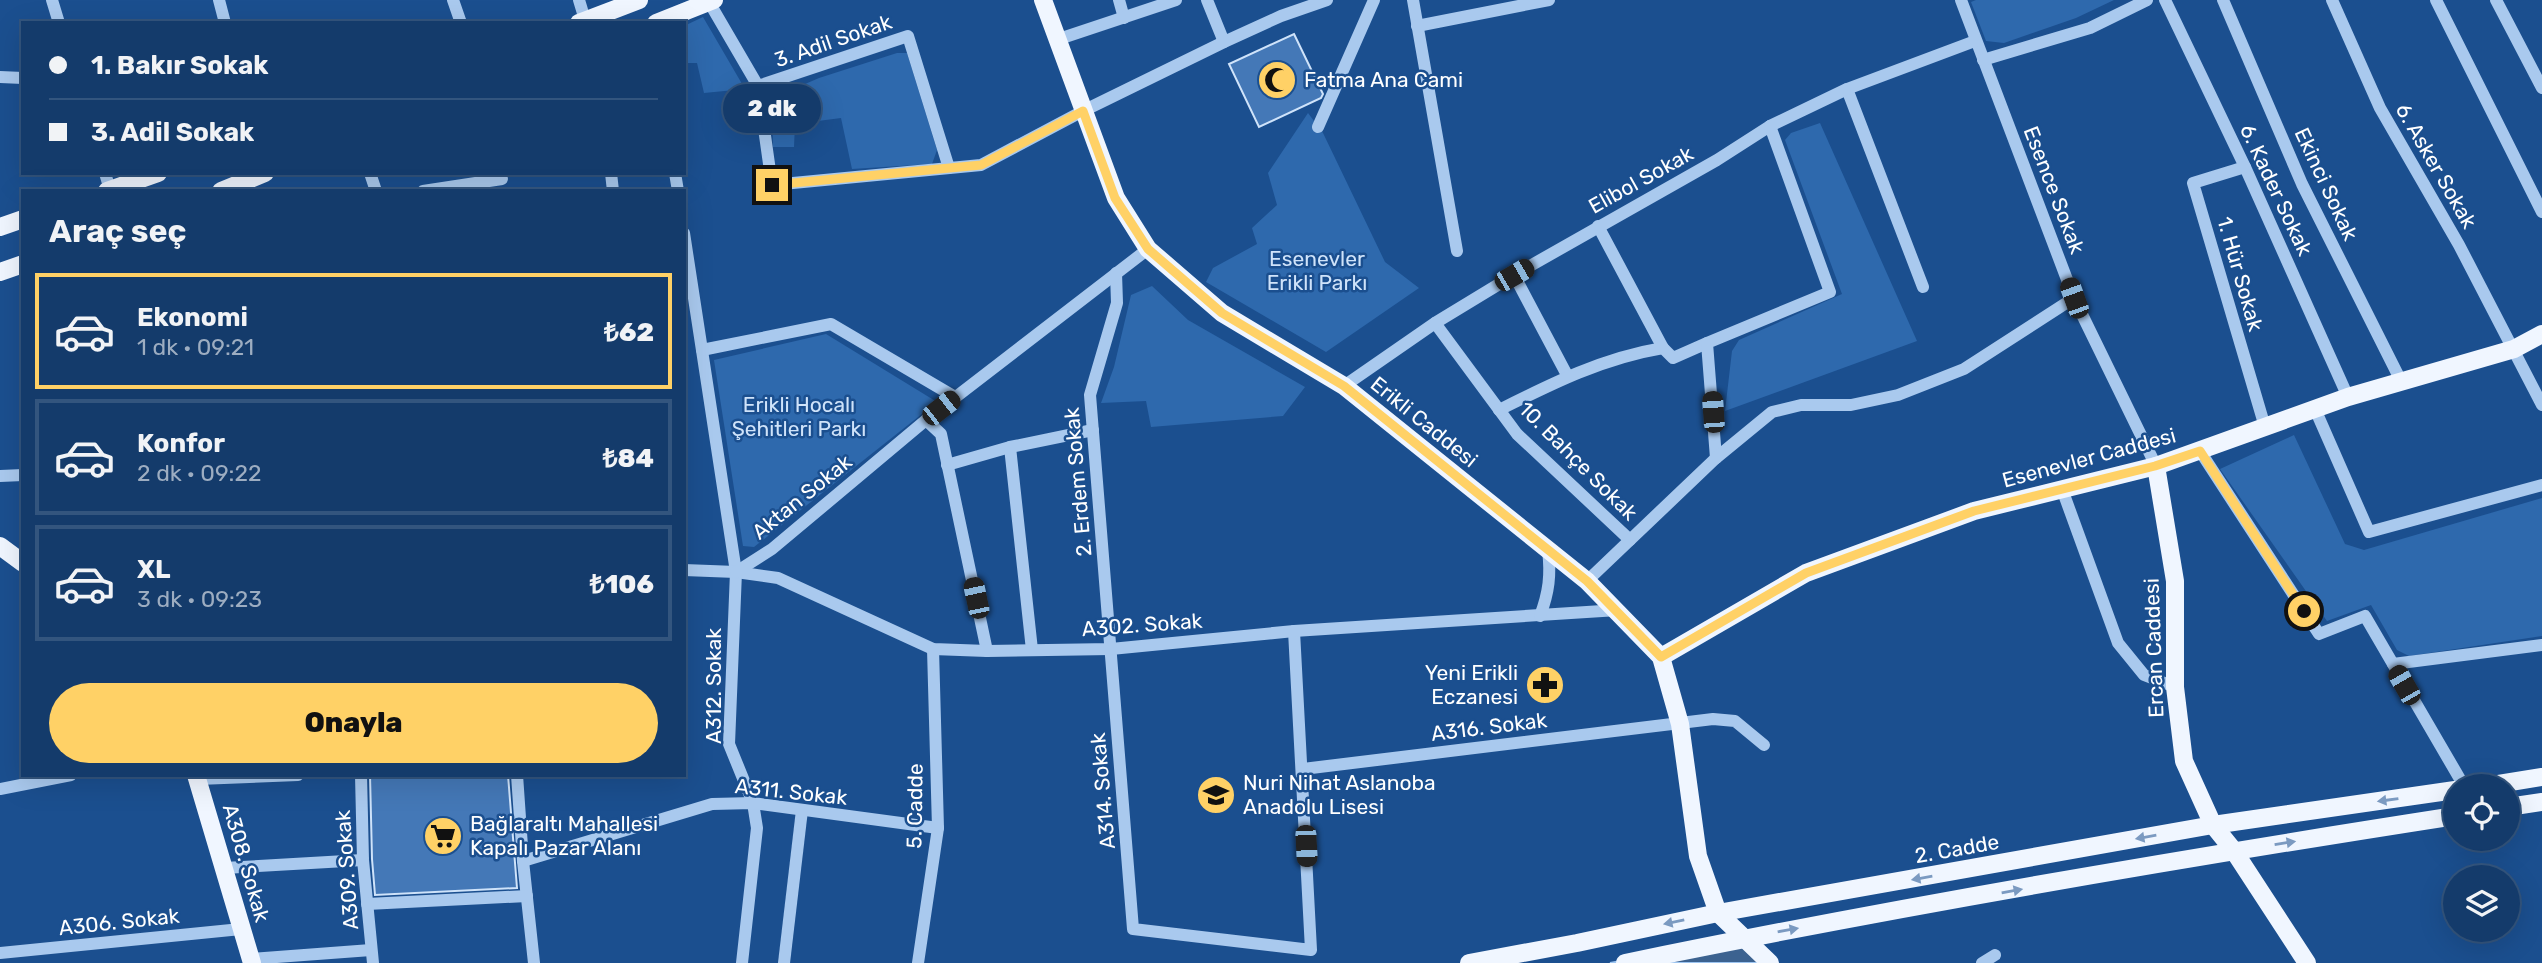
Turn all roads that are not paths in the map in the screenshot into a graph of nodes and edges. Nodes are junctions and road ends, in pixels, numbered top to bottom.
1 (52, 0) edge
2 (219, 0) edge
3 (453, 0) edge
4 (579, 0) edge
5 (639, 0) edge
6 (1043, 0) edge
7 (1119, 0) edge
8 (1176, 0) edge
9 (1207, 0) edge
10 (1327, 0) edge
11 (1374, 0) edge
12 (1413, 0) edge
13 (1549, 0) edge
14 (1961, 0) edge
15 (2147, 0) edge
16 (2165, 0) edge
17 (2223, 0) edge
18 (2436, 0) edge
19 (2496, 0) edge
20 (711, 1) edge
21 (2333, 1) edge
22 (1124, 18) junction
23 (58, 21) edge
24 (224, 21) edge
25 (460, 21) edge
26 (582, 21) edge
27 (585, 21) edge
28 (661, 21) edge
29 (1417, 26) junction
30 (1056, 40) junction
31 (1975, 41) junction
32 (1224, 42) junction
33 (1983, 60) junction
34 (0, 77) edge
35 (21, 78) edge
36 (758, 86) junction
37 (2542, 88) edge
38 (1847, 89) junction
39 (1083, 111) junction
40 (1770, 126) junction
41 (1318, 127) dead end
42 (2245, 167) junction
43 (949, 168) junction
44 (150, 175) edge
45 (260, 175) edge
46 (503, 181) edge
47 (108, 185) edge
48 (226, 189) edge
49 (439, 189) edge
50 (2542, 212) edge
51 (21, 220) edge
52 (1598, 226) junction
53 (0, 227) edge
54 (686, 246) edge
55 (1148, 249) junction
56 (1457, 251) dead end
57 (21, 265) edge
58 (0, 272) edge
59 (1116, 273) junction
60 (1514, 275) junction
61 (1923, 287) dead end
62 (2074, 298) junction
63 (1435, 323) junction
64 (2542, 334) edge
65 (1707, 343) junction
66 (1664, 348) junction
67 (2514, 349) junction
68 (702, 350) junction
69 (1567, 375) junction
70 (2401, 381) junction
71 (1344, 386) junction
72 (955, 397) junction
73 (2348, 397) junction
74 (2542, 405) edge
75 (2315, 409) junction
76 (1499, 410) junction
77 (926, 420) junction
78 (2265, 427) junction
79 (1093, 430) junction
80 (1010, 447) junction
81 (2200, 451) junction
82 (1716, 458) junction
83 (947, 465) junction
84 (2155, 466) junction
85 (21, 475) edge
86 (0, 476) edge
87 (2542, 485) edge
88 (2063, 489) junction
89 (1630, 540) junction
90 (0, 545) edge
91 (1548, 550) junction
92 (21, 561) edge
93 (686, 570) edge
94 (736, 572) junction
95 (1587, 581) junction
96 (1618, 610) junction
97 (1540, 615) junction
98 (1294, 631) junction
99 (2542, 645) edge
100 (933, 649) junction
101 (1111, 649) junction
102 (1032, 650) junction
103 (987, 651) junction
104 (1661, 657) junction
105 (2393, 664) junction
106 (2175, 687) junction
107 (1679, 724) junction
108 (1764, 746) dead end
109 (1303, 769) junction
110 (2457, 774) edge
111 (61, 777) edge
112 (197, 777) edge
113 (361, 777) edge
114 (517, 777) edge
115 (2542, 777) edge
116 (2520, 781) edge
117 (0, 789) edge
118 (2443, 792) edge
119 (2542, 802) edge
120 (753, 803) junction
121 (2520, 805) edge
122 (802, 810) junction
123 (2443, 818) edge
124 (2213, 825) junction
125 (938, 828) junction
126 (2234, 851) junction
127 (363, 860) junction
128 (523, 861) junction
129 (225, 868) junction
130 (527, 896) junction
131 (367, 904) junction
132 (1718, 913) junction
133 (241, 929) junction
134 (1745, 938) junction
135 (0, 953) edge
136 (1995, 955) dead end
137 (372, 956) edge
138 (251, 961) edge
139 (534, 963) edge
140 (742, 963) edge
141 (784, 963) edge
142 (918, 963) edge
143 (1469, 963) edge
144 (1625, 963) edge
145 (1770, 963) edge
146 (1982, 963) edge
147 (2307, 963) edge

1 - 23 street
2 - 24 street
3 - 25 street
4 - 26 street
5 - 27 main road
6 - 30 main road, Erikli Caddesi
7 - 22 street
8 - 22 street
9 - 32 street
10 - 32 street, 3. Adil Sokak
11 - 41 street
12 - 29 street
13 - 29 street
14 - 31 street, Esence Sokak
15 - 33 street
16 - 42 street, 6. Kader Sokak
17 - 70 street, Ekinci Sokak
18 - 50 street
19 - 37 street
20 - 28 main road
20 - 36 street, 3. Adil Sokak
21 - 67 street, 6. Asker Sokak
22 - 30 street
29 - 56 street
30 - 39 main road, Erikli Caddesi
31 - 33 street, Esence Sokak
31 - 38 street, Elibol Sokak
32 - 39 street, 3. Adil Sokak
33 - 62 street, Esence Sokak
34 - 35 street
36 - 43 street, 3. Adil Sokak
36 - 43 street, 3. Adil Sokak
38 - 40 street, Elibol Sokak
38 - 61 street
39 - 43 street, 3. Adil Sokak
39 - 55 main road, Erikli Caddesi
40 - 52 street, Elibol Sokak
40 - 65 street
42 - 73 street, 6. Kader Sokak
42 - 78 street, 1. Hür Sokak
44 - 47 main road
45 - 48 main road
46 - 49 street
51 - 53 main road
52 - 60 street, Elibol Sokak
52 - 66 street
54 - 68 street, A312. Sokak
55 - 59 street, Aktan Sokak
55 - 71 main road, Erikli Caddesi
57 - 58 main road
59 - 72 street, Aktan Sokak
59 - 79 street, 2. Erdem Sokak
60 - 63 street, Elibol Sokak
60 - 69 street
62 - 82 street
62 - 84 street, Esence Sokak
63 - 71 street, Elibol Sokak
63 - 76 street, 10. Bahçe Sokak
64 - 67 main road, Esenevler Caddesi
65 - 66 street, 10. Bahçe Sokak
65 - 82 street
66 - 69 street, 10. Bahçe Sokak
67 - 70 main road, Esenevler Caddesi
67 - 74 street, 6. Asker Sokak
68 - 72 street
68 - 94 street, A312. Sokak
69 - 76 street, 10. Bahçe Sokak
70 - 73 main road, Esenevler Caddesi
71 - 91 main road, Erikli Caddesi
72 - 77 street, Aktan Sokak
73 - 75 main road, Esenevler Caddesi
75 - 78 main road, Esenevler Caddesi
75 - 87 street
76 - 89 street, 10. Bahçe Sokak
77 - 83 street
77 - 94 street, Aktan Sokak
78 - 81 main road, Esenevler Caddesi
79 - 80 street
79 - 101 street, 2. Erdem Sokak
80 - 83 street
80 - 102 street
81 - 84 main road, Esenevler Caddesi
81 - 105 street
82 - 89 street
83 - 103 street
84 - 88 main road, Esenevler Caddesi
84 - 106 main road, Ercan Caddesi
85 - 86 street
88 - 104 main road, Esenevler Caddesi
88 - 106 street
89 - 95 street
90 - 92 main road
91 - 95 main road, Erikli Caddesi
91 - 97 street
93 - 94 street, A302. Sokak
94 - 100 street, A302. Sokak
94 - 120 street, A312. Sokak
95 - 96 main road, Erikli Caddesi
96 - 97 street, A302. Sokak
96 - 104 main road, Erikli Caddesi
97 - 98 street, A302. Sokak
98 - 101 street, A302. Sokak
98 - 109 street
99 - 105 street
100 - 103 street, A302. Sokak
100 - 125 street, 5. Cadde
101 - 102 street, A302. Sokak
101 - 109 street, A314. Sokak
102 - 103 street, A302. Sokak
104 - 107 main road, Erikli Caddesi
105 - 110 street
106 - 124 main road, Ercan Caddesi
107 - 108 street, A316. Sokak
107 - 109 street, A316. Sokak
107 - 132 main road, Erikli Caddesi
111 - 117 street
112 - 129 main road, A308. Sokak
113 - 127 street, A309. Sokak
114 - 128 street
115 - 116 main road
118 -> 124 main road, 2. Cadde
119 - 121 main road
120 - 122 street, A311. Sokak
120 - 128 street, A311. Sokak
120 - 140 street, A312. Sokak
122 - 125 street, A311. Sokak
122 - 141 street
126 -> 123 main road
124 - 126 main road, Ercan Caddesi
124 -> 132 main road, 2. Cadde
125 - 142 street, 5. Cadde
134 -> 126 main road
126 - 147 main road, Ercan Caddesi
127 - 129 street
127 - 131 street, A309. Sokak
128 - 130 street
129 - 133 main road, A308. Sokak
130 - 131 street
130 - 139 street
131 - 137 street, A309. Sokak
132 - 134 main road
132 -> 143 main road, 2. Cadde
133 - 135 street, A306. Sokak
133 - 138 main road, A308. Sokak
134 - 144 main road
134 - 145 main road
136 - 146 street
137 - 138 street

